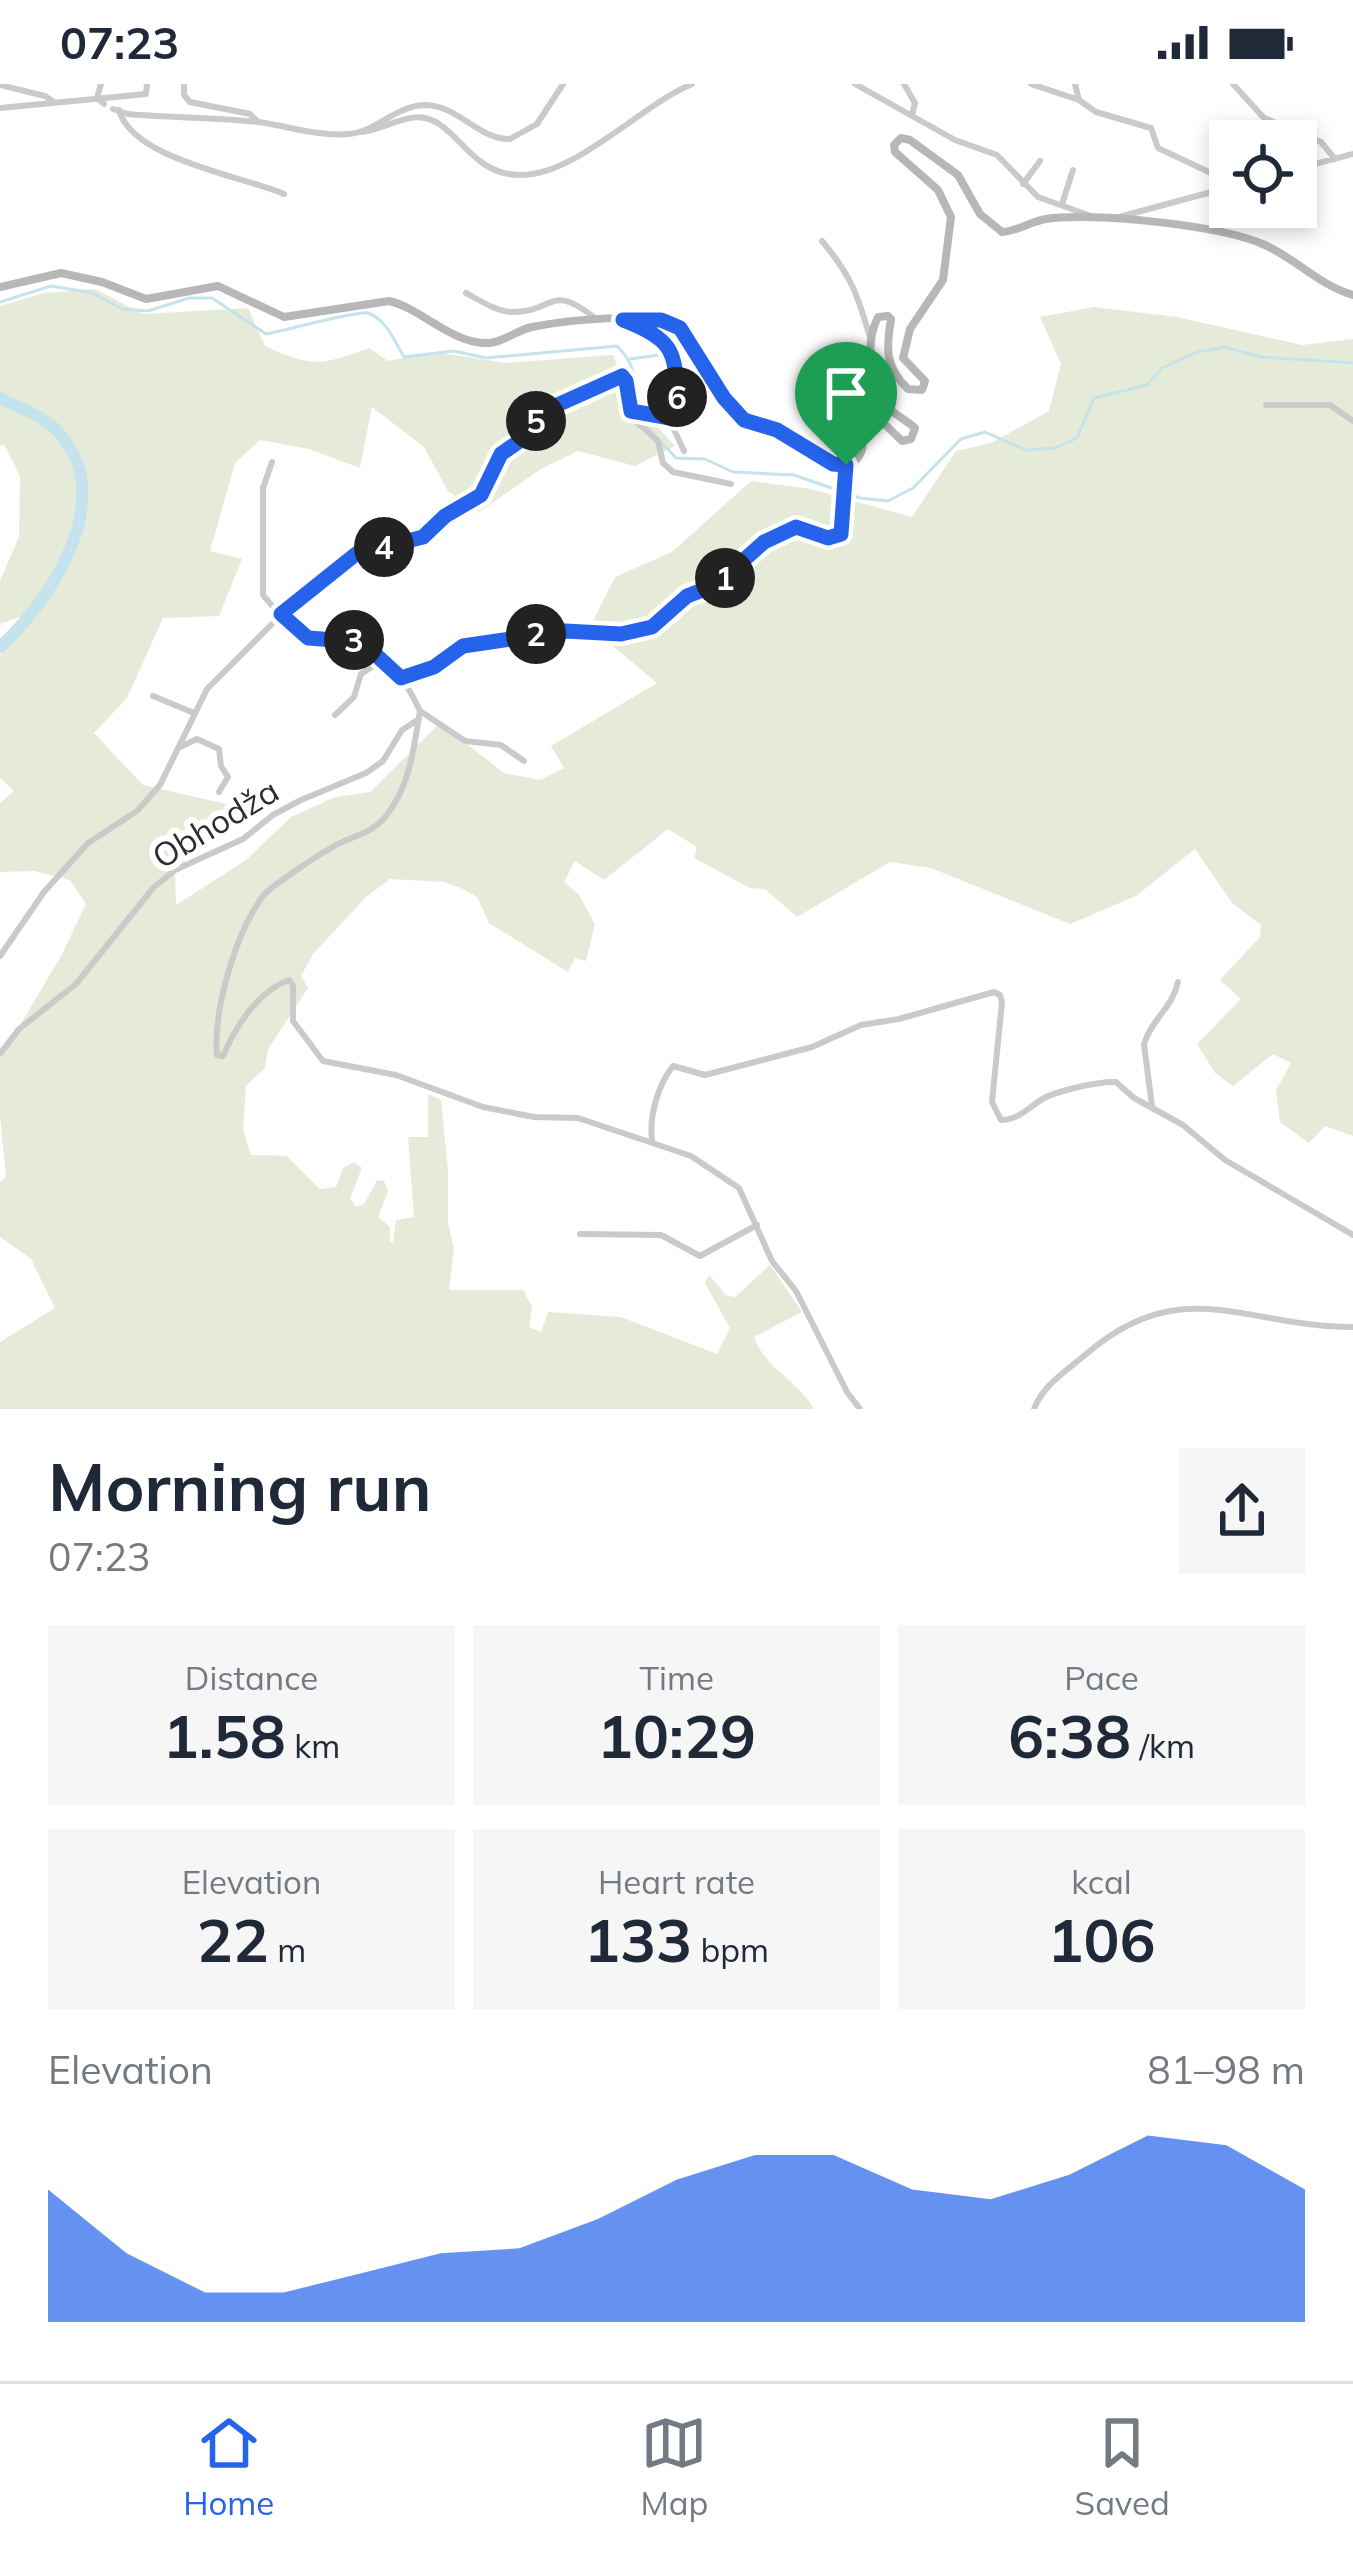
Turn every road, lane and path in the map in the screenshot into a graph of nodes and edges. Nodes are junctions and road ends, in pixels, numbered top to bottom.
1 (101, 84) edge
2 (147, 84) edge
3 (184, 84) edge
4 (563, 84) edge
5 (692, 84) edge
6 (855, 84) edge
7 (904, 84) edge
8 (1031, 84) edge
9 (1075, 84) edge
10 (1233, 84) edge
11 (0, 86) edge
12 (1079, 100) junction
13 (100, 101) junction
14 (57, 105) junction
15 (1, 108) edge
16 (912, 115) junction
17 (258, 122) junction
18 (358, 133) junction
19 (1353, 154) edge
20 (1335, 159) junction
21 (1040, 161) dead end
22 (1317, 164) edge
23 (1073, 170) dead end
24 (1209, 174) edge
25 (1023, 184) junction
26 (1209, 190) edge
27 (284, 194) dead end
28 (1063, 204) junction
29 (1091, 216) junction
30 (1119, 217) junction
31 (822, 241) dead end
32 (0, 287) edge
33 (466, 293) dead end
34 (1353, 295) edge
35 (623, 320) junction
36 (598, 321) junction
37 (870, 337) junction
38 (1266, 405) dead end
39 (631, 411) junction
40 (670, 421) junction
41 (1353, 421) edge
42 (684, 451) dead end
43 (272, 462) dead end
44 (846, 465) junction
45 (731, 484) dead end
46 (281, 614) junction
47 (384, 659) junction
48 (401, 678) junction
49 (153, 696) dead end
50 (194, 713) junction
51 (420, 715) junction
52 (335, 716) dead end
53 (175, 750) junction
54 (524, 761) dead end
55 (219, 792) dead end
56 (0, 956) edge
57 (1178, 982) dead end
58 (0, 1054) edge
59 (1152, 1106) junction
60 (652, 1140) junction
61 (758, 1226) junction
62 (580, 1234) dead end
63 (1353, 1235) edge
64 (1353, 1327) edge
65 (860, 1409) edge
66 (1034, 1409) edge

1 - 13 street
2 - 13 street
3 - 17 street
4 - 18 street
5 - 18 street
6 - 16 street
7 - 16 street
8 - 12 street
9 - 12 street
10 - 20 street
11 - 14 street
12 - 24 street
13 - 14 street
14 - 15 street
16 - 25 street
17 - 18 street
17 - 27 street
19 - 20 street
20 - 22 street
21 - 25 street
23 - 28 street
25 - 28 street
26 - 30 street
28 - 29 street
29 - 30 main road
29 - 37 main road
30 - 34 main road
31 - 37 street
32 - 36 main road
33 - 36 street
35 - 36 main road
35 - 40 street
35 - 44 main road
37 - 44 main road
38 - 41 street
39 - 40 street, Obhodža
39 - 45 street, Obhodža
39 - 46 street, Obhodža
40 - 42 street
43 - 46 street
44 - 48 street
46 - 47 street
46 - 50 street, Obhodža
47 - 48 street
47 - 52 street
48 - 51 street
49 - 50 street
50 - 53 street, Obhodža
51 - 54 street
51 - 58 street, Obhodža
51 - 60 street
53 - 55 street
53 - 56 street, Obhodža
57 - 59 street
59 - 60 street
59 - 63 street
60 - 61 street
61 - 62 street
61 - 65 street
64 - 66 street

